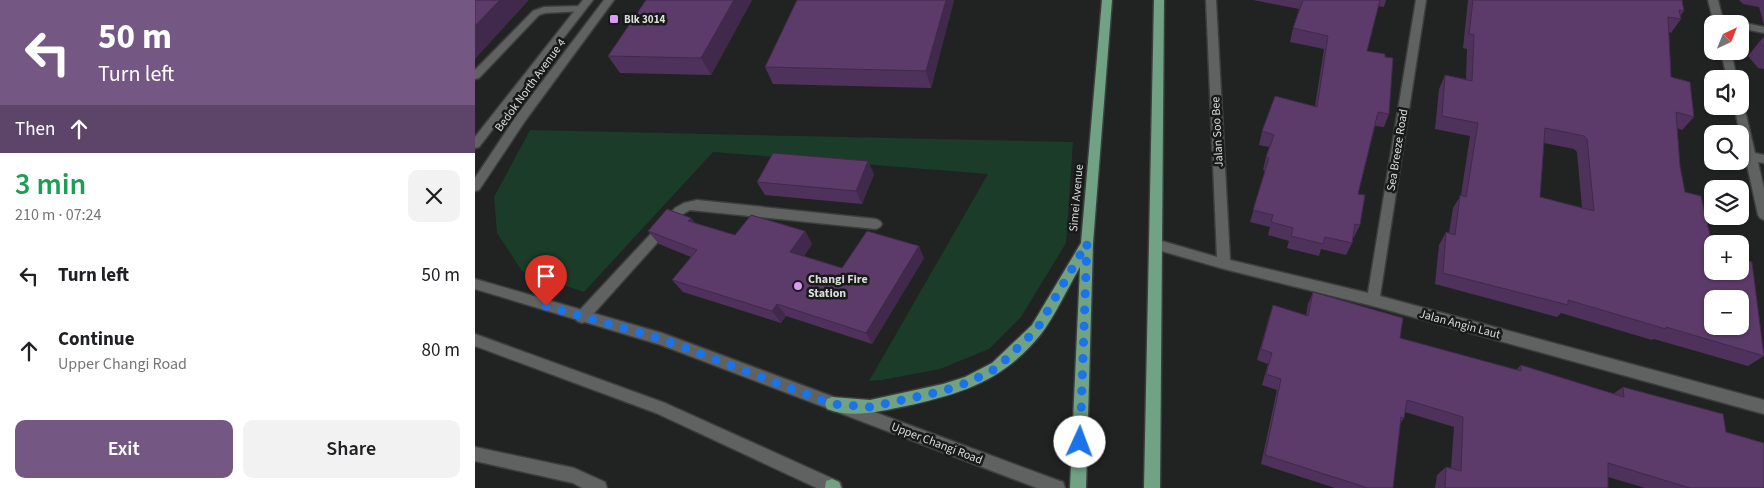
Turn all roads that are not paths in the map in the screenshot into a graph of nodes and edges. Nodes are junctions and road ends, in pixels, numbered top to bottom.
1 (609, 0) edge
2 (1107, 0) edge
3 (1159, 0) edge
4 (1211, 0) edge
5 (1421, 0) edge
6 (1713, 0) edge
7 (585, 4) edge
8 (1717, 15) edge
9 (1749, 27) edge
10 (1764, 30) edge
11 (475, 76) edge
12 (1741, 115) edge
13 (475, 144) edge
14 (1750, 156) junction
15 (1764, 159) edge
16 (475, 187) edge
17 (1764, 215) edge
18 (876, 224) dead end
19 (1087, 243) junction
20 (1155, 244) junction
21 (1224, 264) junction
22 (475, 284) edge
23 (1373, 300) junction
24 (582, 317) junction
25 (475, 340) edge
26 (832, 404) junction
27 (1764, 407) edge
28 (475, 454) edge
29 (599, 488) edge
30 (833, 488) edge
31 (1057, 488) edge
32 (1078, 488) edge
33 (1152, 488) edge

1 - 16 street, Bedok North Avenue 4
2 - 19 main road, Simei Avenue
3 - 20 main road
4 - 21 street, Jalan Soo Bee
5 - 23 street, Sea Breeze Road
6 - 8 street
7 - 11 street
7 - 13 street, Bedok North Avenue 4
9 - 10 street
12 - 14 street
14 - 15 street
14 - 17 street
18 - 24 street
19 - 26 main road
19 - 32 main road, Simei Avenue
20 - 21 street, Jalan Angin Laut
20 - 33 main road
21 - 23 street, Jalan Angin Laut
22 - 24 street, Upper Changi Road
23 - 27 street, Jalan Angin Laut
24 - 26 street, Upper Changi Road
25 - 30 street
26 - 31 street, Upper Changi Road
28 - 29 street

